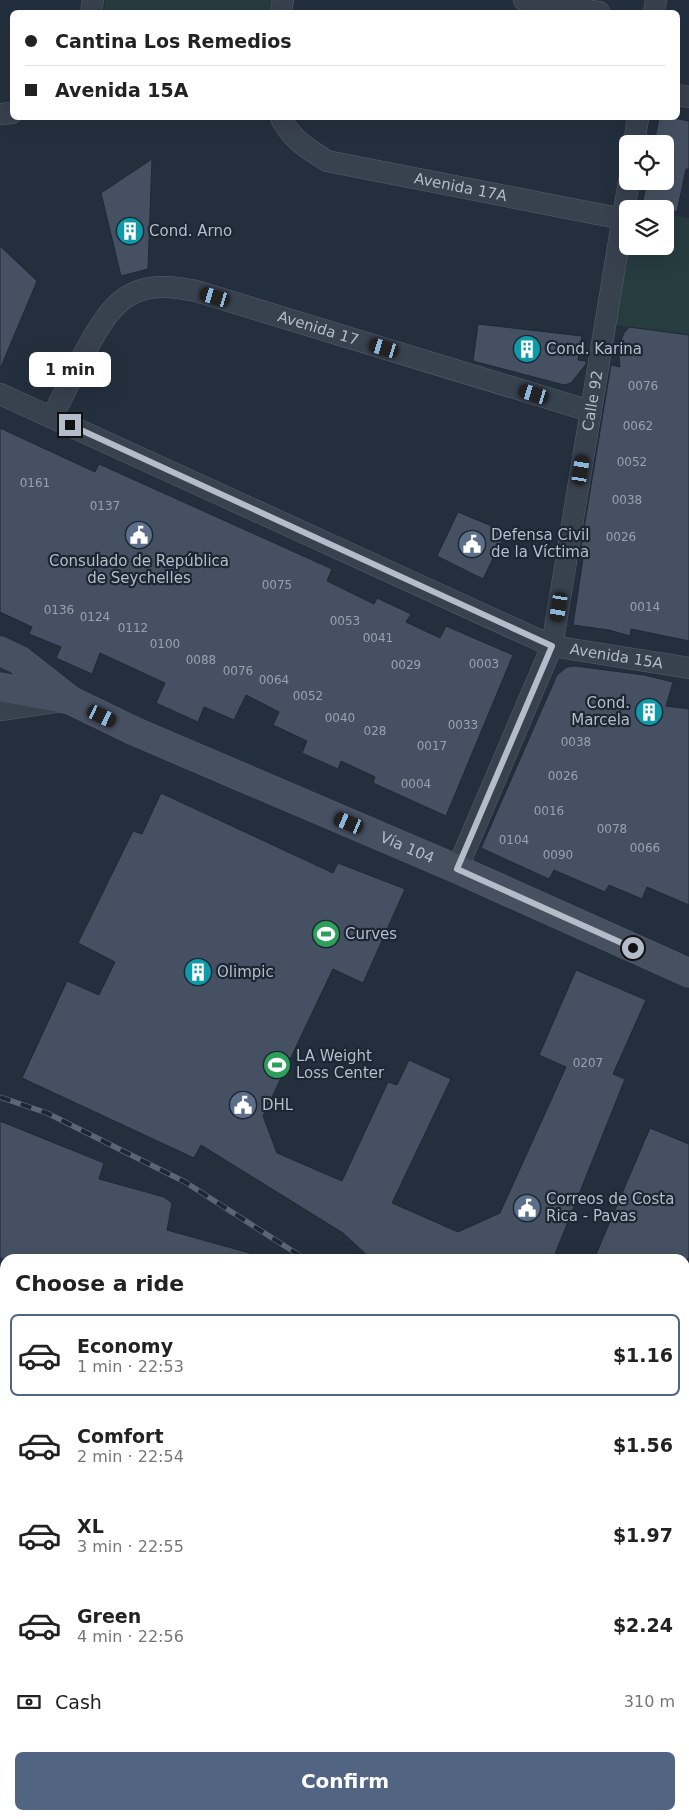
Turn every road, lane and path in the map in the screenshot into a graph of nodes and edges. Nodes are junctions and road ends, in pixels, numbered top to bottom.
1 (524, 0) edge
2 (586, 10) edge
3 (282, 120) edge
4 (638, 120) edge
5 (635, 135) edge
6 (619, 218) edge
7 (619, 242) edge
8 (0, 394) edge
9 (590, 411) junction
10 (52, 417) junction
11 (552, 646) junction
12 (0, 651) edge
13 (689, 668) edge
14 (0, 687) edge
15 (70, 700) junction
16 (0, 710) edge
17 (457, 869) junction
18 (689, 973) edge

1 - 2 street
3 - 6 street, Avenida 17A
4 - 5 street
7 - 9 street, Calle 92
8 - 10 street, Avenida 15A
9 - 10 street, Avenida 17
9 - 11 street, Calle 92
10 - 11 street, Avenida 15A
11 - 13 street, Avenida 15A
11 - 17 street, Calle 92
12 - 15 main road, Vía 104
14 - 15 main road, Vía 104
15 - 16 street
15 - 17 main road, Vía 104
17 - 18 main road, Vía 104

